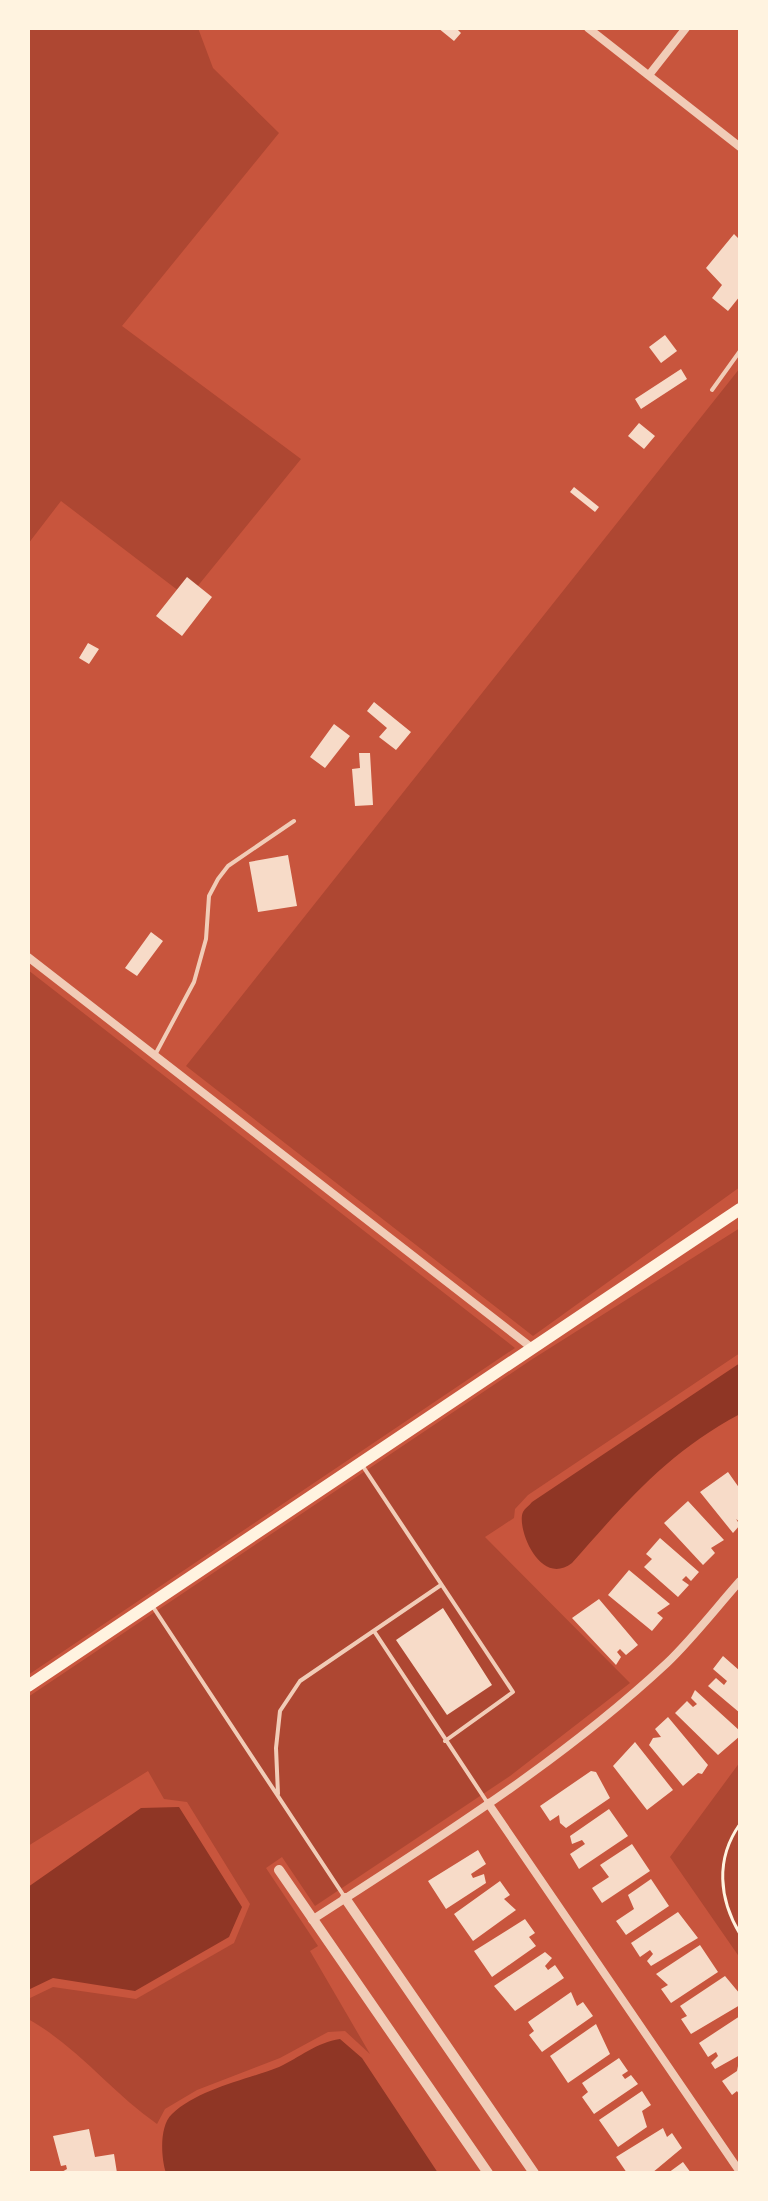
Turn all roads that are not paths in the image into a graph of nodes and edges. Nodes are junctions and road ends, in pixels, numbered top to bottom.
1 (588, 28) edge
2 (686, 28) edge
3 (649, 75) junction
4 (740, 147) edge
5 (740, 351) edge
6 (712, 390) dead end
7 (294, 821) dead end
8 (28, 957) edge
9 (155, 1055) junction
10 (740, 1209) edge
11 (532, 1348) junction
12 (360, 1463) junction
13 (740, 1581) edge
14 (441, 1585) junction
15 (151, 1604) junction
16 (374, 1631) junction
17 (28, 1686) edge
18 (445, 1741) junction
19 (278, 1795) junction
20 (488, 1803) junction
21 (279, 1870) dead end
22 (345, 1898) junction
23 (312, 1920) junction
24 (740, 2172) edge
25 (488, 2173) edge
26 (534, 2173) edge

1 - 3 street
2 - 3 street
3 - 4 street
5 - 6 lane
7 - 9 lane
8 - 9 street
9 - 11 street
10 - 11 main road
11 - 12 main road
12 - 14 lane
12 - 15 main road
13 - 20 street
14 - 16 lane
14 - 18 lane
15 - 17 main road
15 - 19 lane
16 - 18 lane
16 - 19 lane
18 - 20 lane
19 - 22 lane
20 - 22 street
20 - 24 street
21 - 23 street
22 - 23 street
22 - 26 street
23 - 25 street

